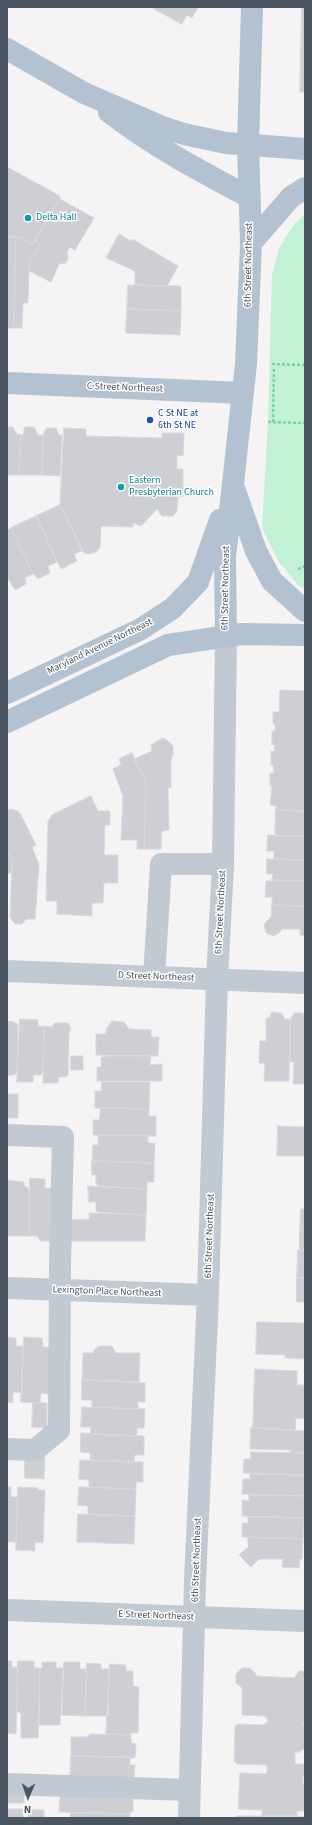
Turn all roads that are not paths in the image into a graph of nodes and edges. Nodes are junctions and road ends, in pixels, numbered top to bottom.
1 (252, 7) edge
2 (7, 49) edge
3 (84, 93) junction
4 (248, 146) junction
5 (305, 149) edge
6 (305, 188) edge
7 (249, 197) junction
8 (251, 243) junction
9 (7, 383) edge
10 (243, 393) junction
11 (232, 484) junction
12 (305, 611) edge
13 (305, 635) edge
14 (226, 636) junction
15 (7, 693) edge
16 (7, 722) edge
17 (223, 864) junction
18 (7, 971) edge
19 (154, 977) junction
20 (217, 979) junction
21 (305, 983) edge
22 (7, 1135) edge
23 (7, 1288) edge
24 (60, 1290) junction
25 (208, 1295) junction
26 (7, 1449) edge
27 (7, 1610) edge
28 (195, 1617) junction
29 (305, 1621) edge
30 (7, 1784) edge
31 (190, 1790) junction
32 (188, 1818) edge

1 - 4 main road, 6th Street Northeast
2 - 3 main road
3 - 4 main road
3 - 7 main road
4 - 5 main road
4 - 7 main road, 6th Street Northeast
6 - 8 main road
7 - 8 main road, 6th Street Northeast
8 - 10 main road, 6th Street Northeast
9 - 10 main road, C Street Northeast
10 - 11 main road, 6th Street Northeast
11 - 12 main road
11 - 14 main road, 6th Street Northeast
11 - 15 main road, Maryland Avenue Northeast
13 - 14 main road
14 - 16 main road
14 - 17 street, 6th Street Northeast
17 - 19 street
17 - 20 street, 6th Street Northeast
18 - 19 street, D Street Northeast
19 - 20 street, D Street Northeast
20 - 21 street, D Street Northeast
20 - 25 street, 6th Street Northeast
22 - 24 street
23 - 24 street, Lexington Place Northeast
24 - 25 street, Lexington Place Northeast
24 - 26 street
25 - 28 street, 6th Street Northeast
27 - 28 street, E Street Northeast
28 - 29 street, E Street Northeast
28 - 31 street, 6th Street Northeast
30 - 31 street
31 - 32 street, 6th Street Northeast

